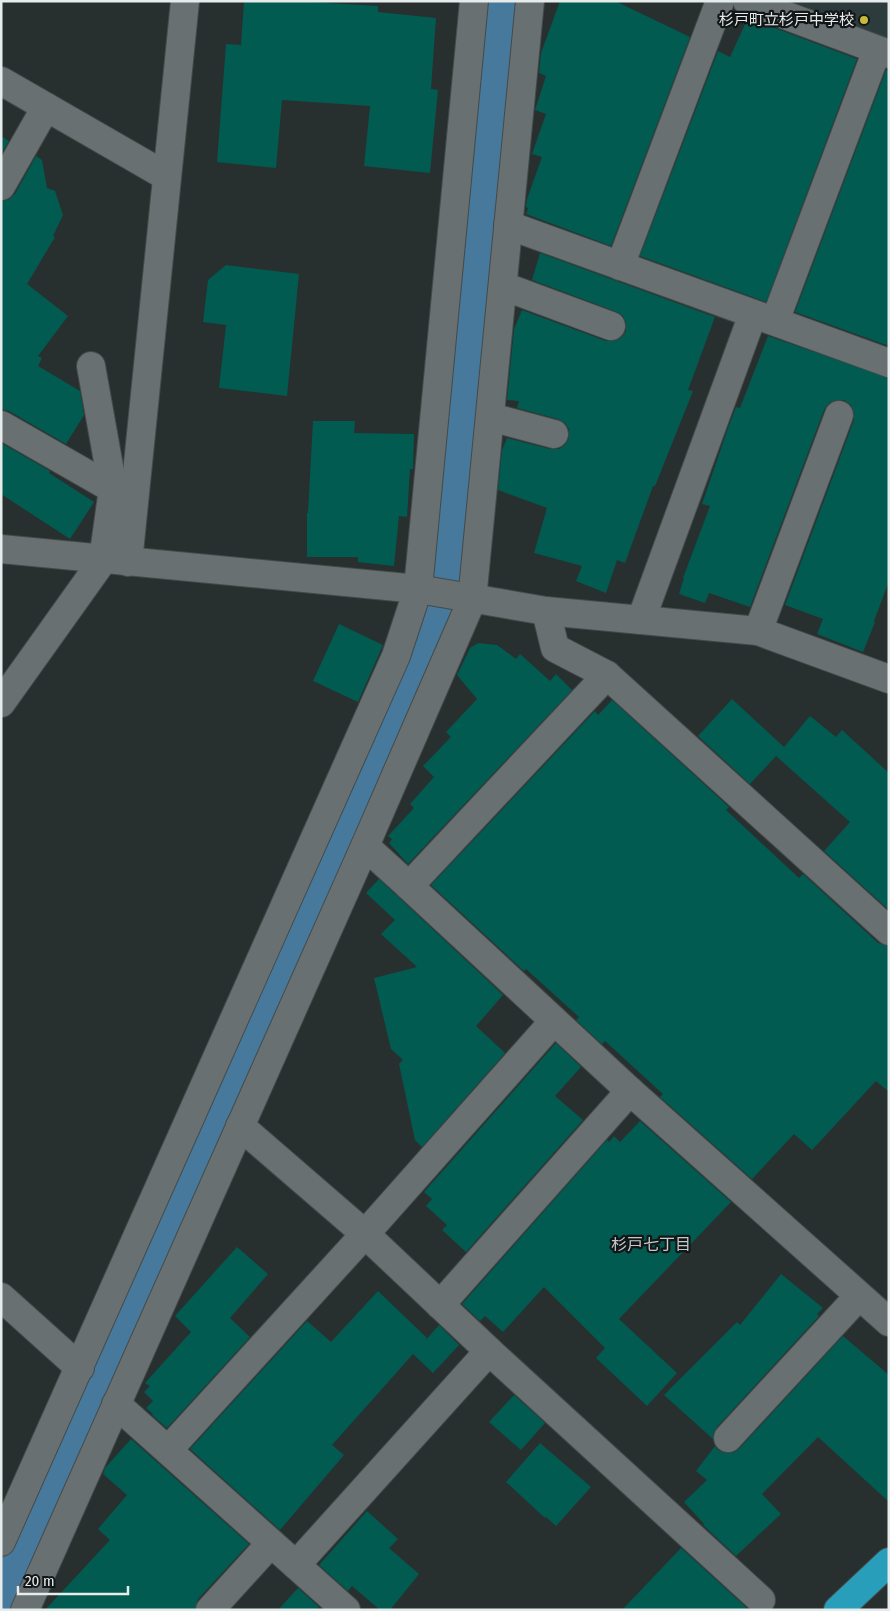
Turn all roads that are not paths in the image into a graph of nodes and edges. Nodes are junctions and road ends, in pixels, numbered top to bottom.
1 (185, 1) edge
2 (474, 1) edge
3 (530, 1) edge
4 (720, 1) edge
5 (747, 1) edge
6 (883, 52) edge
7 (1, 80) edge
8 (46, 107) junction
9 (166, 176) junction
10 (1, 186) edge
11 (508, 225) junction
12 (620, 266) junction
13 (503, 286) junction
14 (764, 318) junction
15 (611, 326) dead end
16 (889, 363) edge
17 (91, 366) dead end
18 (839, 415) dead end
19 (490, 417) junction
20 (1, 425) edge
21 (554, 434) dead end
22 (113, 489) junction
23 (1, 548) edge
24 (116, 561) junction
25 (418, 589) junction
26 (472, 600) junction
27 (546, 611) junction
28 (641, 620) junction
29 (758, 631) junction
30 (607, 676) junction
31 (889, 679) edge
32 (1, 704) edge
33 (365, 846) junction
34 (408, 886) junction
35 (889, 931) edge
36 (554, 1021) junction
37 (630, 1091) junction
38 (240, 1126) junction
39 (366, 1234) junction
40 (859, 1296) junction
41 (1, 1297) edge
42 (440, 1305) junction
43 (889, 1322) edge
44 (489, 1351) junction
45 (80, 1368) junction
46 (116, 1404) junction
47 (728, 1438) dead end
48 (168, 1450) junction
49 (1, 1542) edge
50 (271, 1543) junction
51 (889, 1562) edge
52 (296, 1566) junction
53 (761, 1600) dead end
54 (25, 1610) edge
55 (210, 1610) edge
56 (346, 1610) edge
57 (838, 1610) edge

1 - 9 street
2 - 25 street
3 - 11 street
4 - 12 street
5 - 6 street
6 - 14 street
7 - 8 street
8 - 9 street
8 - 10 street
9 - 24 street
11 - 12 street
11 - 13 street
12 - 14 street
13 - 15 street
13 - 19 street
14 - 16 street
14 - 28 street
17 - 22 street
18 - 29 street
19 - 21 street
19 - 26 street
20 - 22 street
22 - 24 street
23 - 24 street
24 - 25 street
24 - 32 street
25 - 26 street
25 - 45 street
26 - 27 street
26 - 33 street
27 - 28 street
27 - 30 street
28 - 29 street
29 - 31 street
30 - 34 street
30 - 35 street
33 - 34 street
33 - 38 street
34 - 36 street
36 - 37 street
36 - 39 street
37 - 40 street
37 - 42 street
38 - 39 street
38 - 46 street
39 - 42 street
39 - 48 street
40 - 43 street
40 - 47 street
41 - 45 street
42 - 44 street
44 - 52 street
44 - 53 street
45 - 49 street
46 - 48 street
46 - 54 street
48 - 50 street
50 - 52 street
50 - 55 street
51 - 57 highway
52 - 56 street

